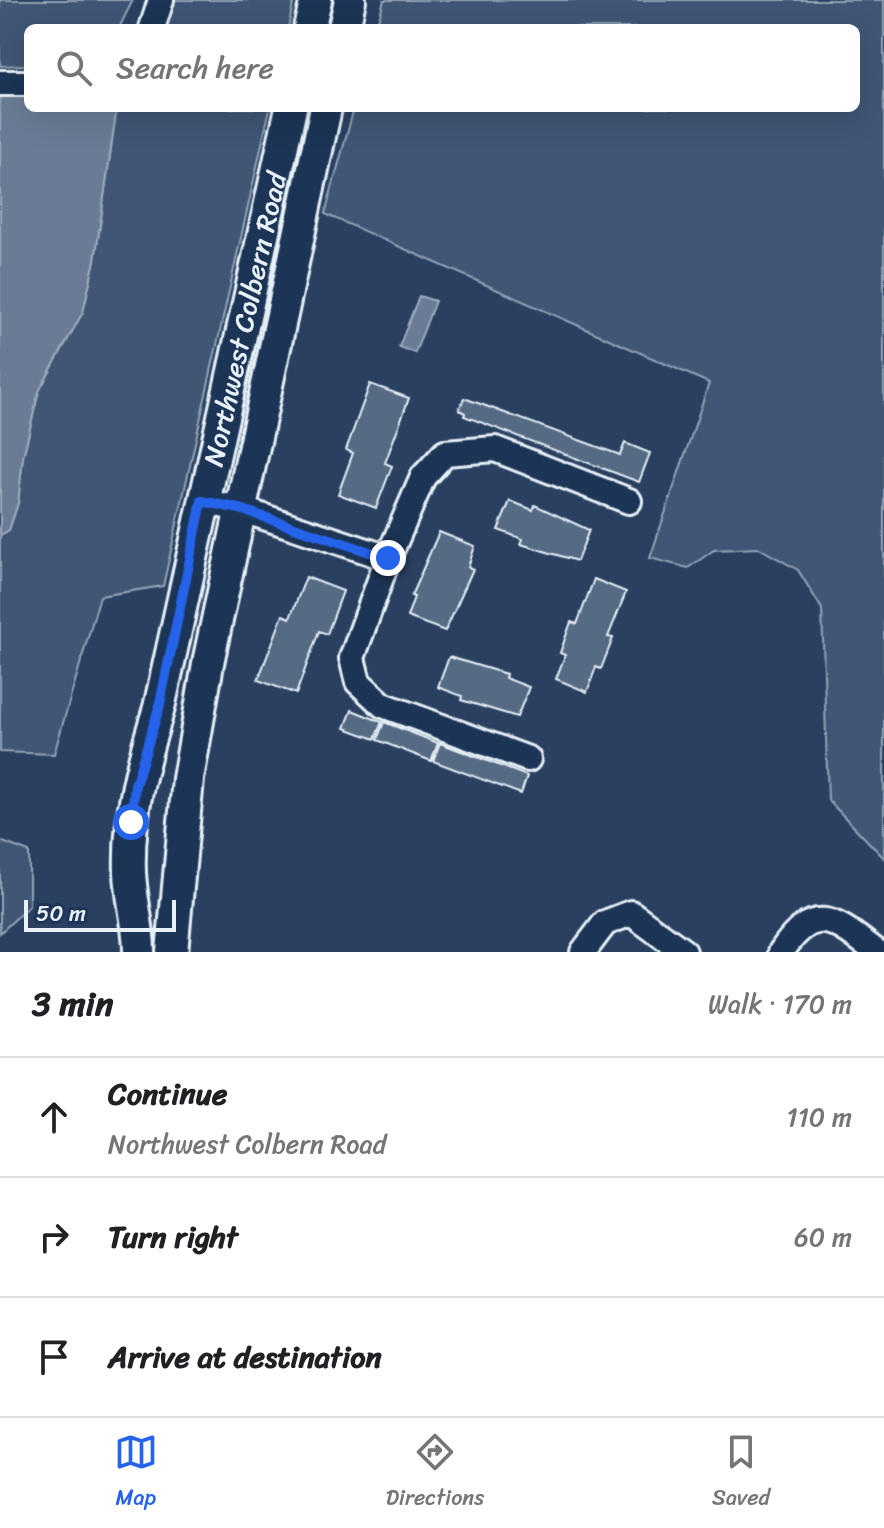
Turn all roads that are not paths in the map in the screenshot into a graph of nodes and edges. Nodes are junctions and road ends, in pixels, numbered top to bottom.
1 (161, 0) edge
2 (316, 0) edge
3 (350, 0) edge
4 (153, 24) edge
5 (310, 24) edge
6 (345, 24) edge
7 (0, 83) edge
8 (24, 83) edge
9 (290, 112) edge
10 (325, 112) edge
11 (202, 501) junction
12 (629, 501) dead end
13 (240, 509) junction
14 (388, 558) junction
15 (528, 759) dead end
16 (139, 952) edge
17 (172, 952) edge
18 (583, 952) edge
19 (684, 952) edge
20 (781, 952) edge
21 (877, 952) edge

1 - 4 lane
2 - 5 main road
3 - 6 main road
7 - 8 lane
9 - 11 main road, Northwest Colbern Road
10 - 13 main road, Northwest Colbern Road
11 - 13 lane
11 - 16 main road, Northwest Colbern Road
12 - 14 lane
13 - 14 lane
13 - 17 main road, Northwest Colbern Road
14 - 15 lane
18 - 19 lane
20 - 21 lane

